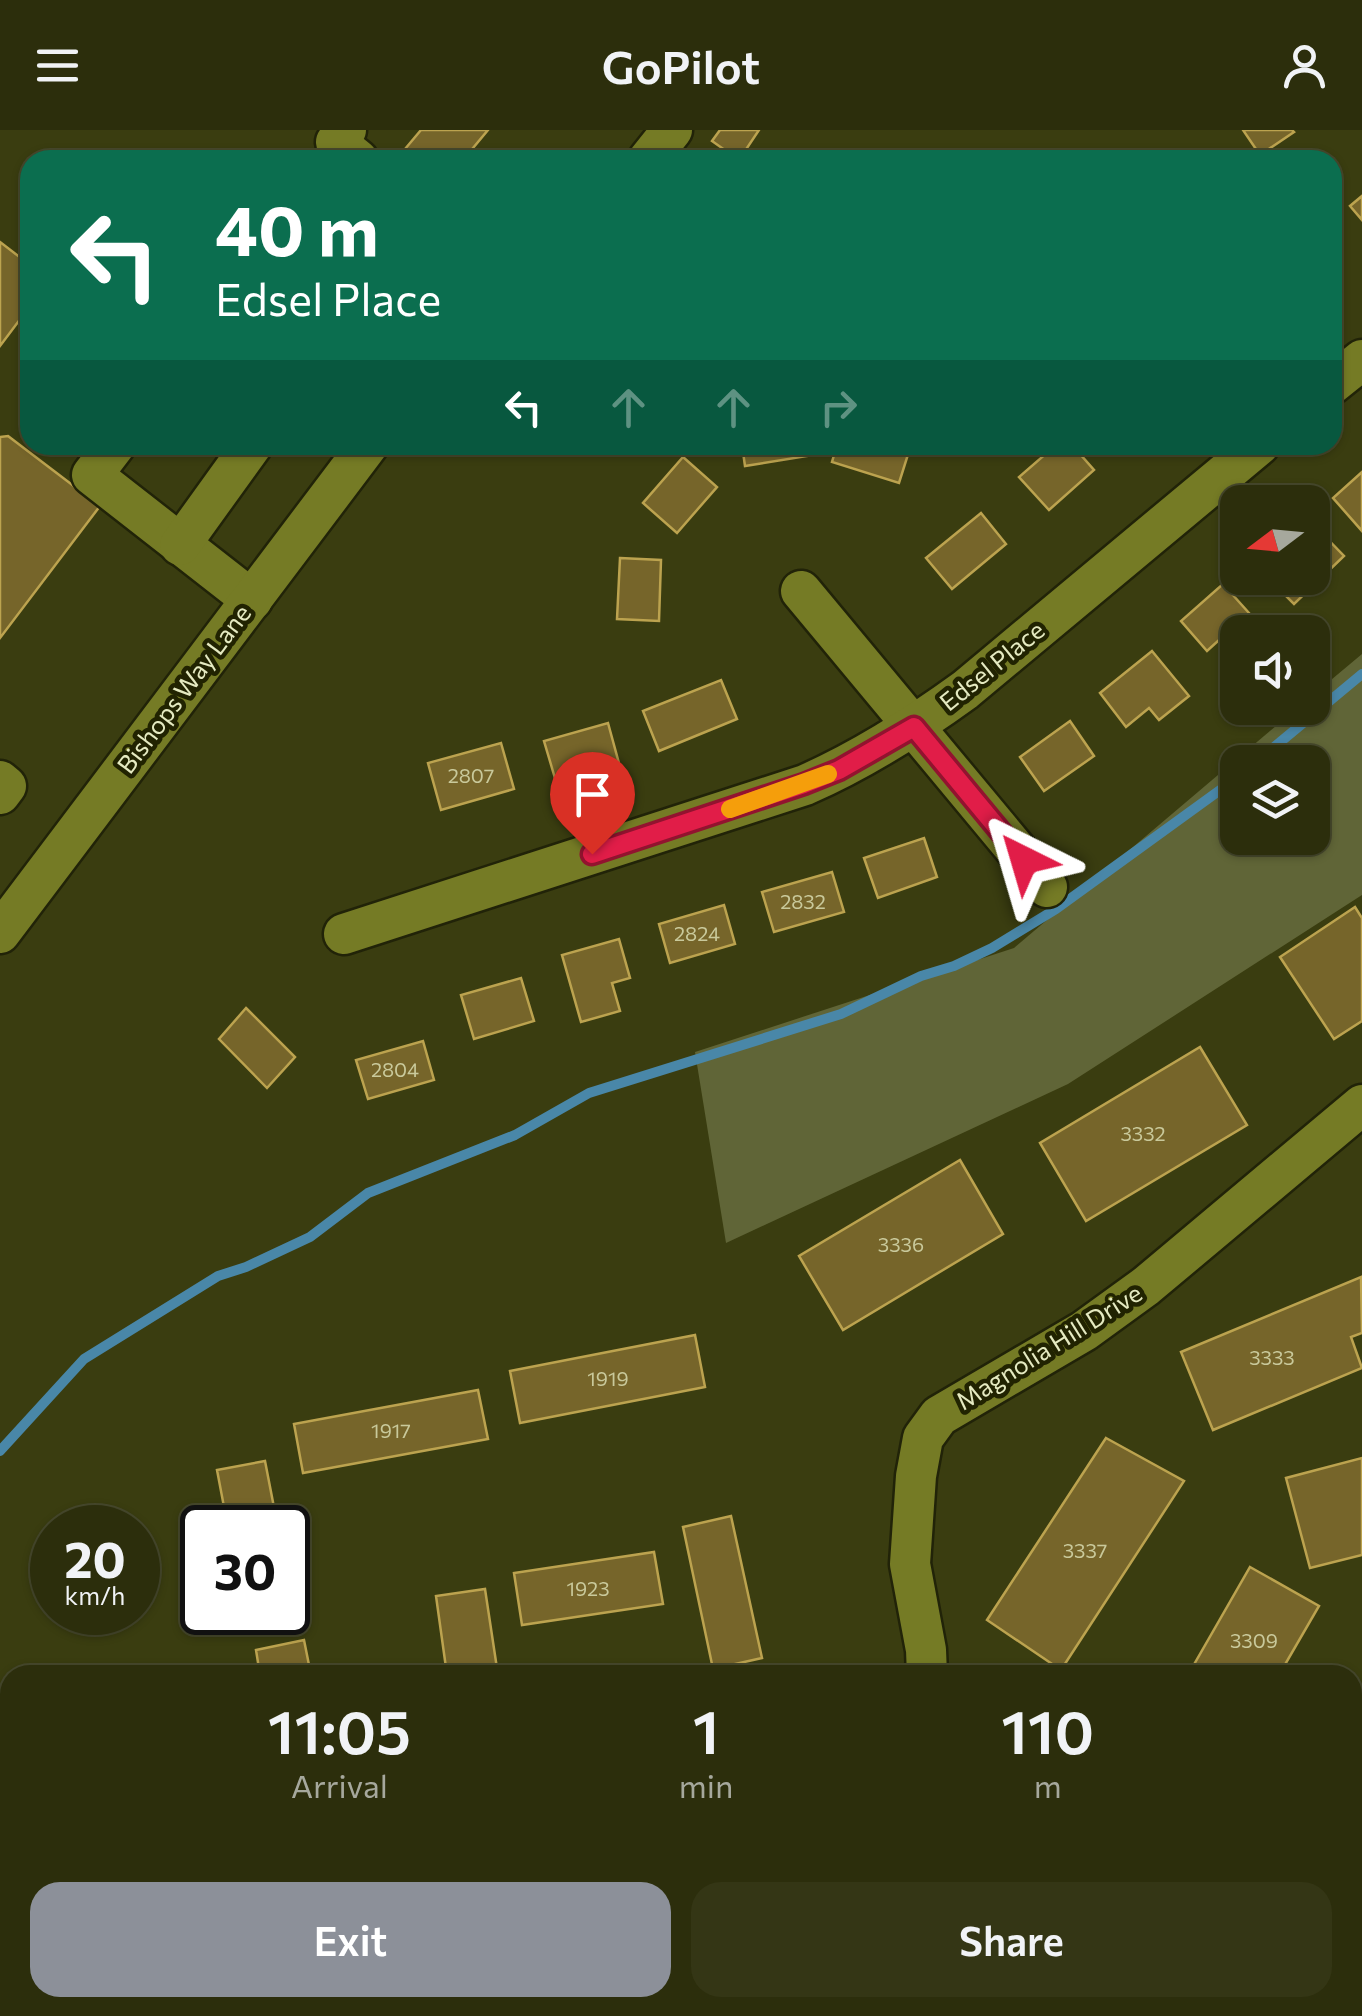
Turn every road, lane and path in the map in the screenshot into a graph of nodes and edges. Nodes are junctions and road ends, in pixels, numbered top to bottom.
1 (672, 130) edge
2 (656, 150) edge
3 (1362, 360) edge
4 (1342, 376) edge
5 (107, 455) edge
6 (245, 455) edge
7 (361, 455) edge
8 (1247, 455) edge
9 (180, 544) junction
10 (801, 591) dead end
11 (252, 600) junction
12 (914, 727) junction
13 (0, 781) edge
14 (0, 794) edge
15 (1047, 887) dead end
16 (0, 934) edge
17 (344, 934) dead end
18 (1362, 1106) edge
19 (927, 1665) edge

1 - 2 street
3 - 4 street
5 - 9 street
6 - 9 street
7 - 11 street, Bishops Way Lane
8 - 12 street, Edsel Place
9 - 11 street
10 - 12 street
11 - 16 street, Bishops Way Lane
12 - 15 street
12 - 17 street, Edsel Place
13 - 14 street
18 - 19 street, Magnolia Hill Drive

